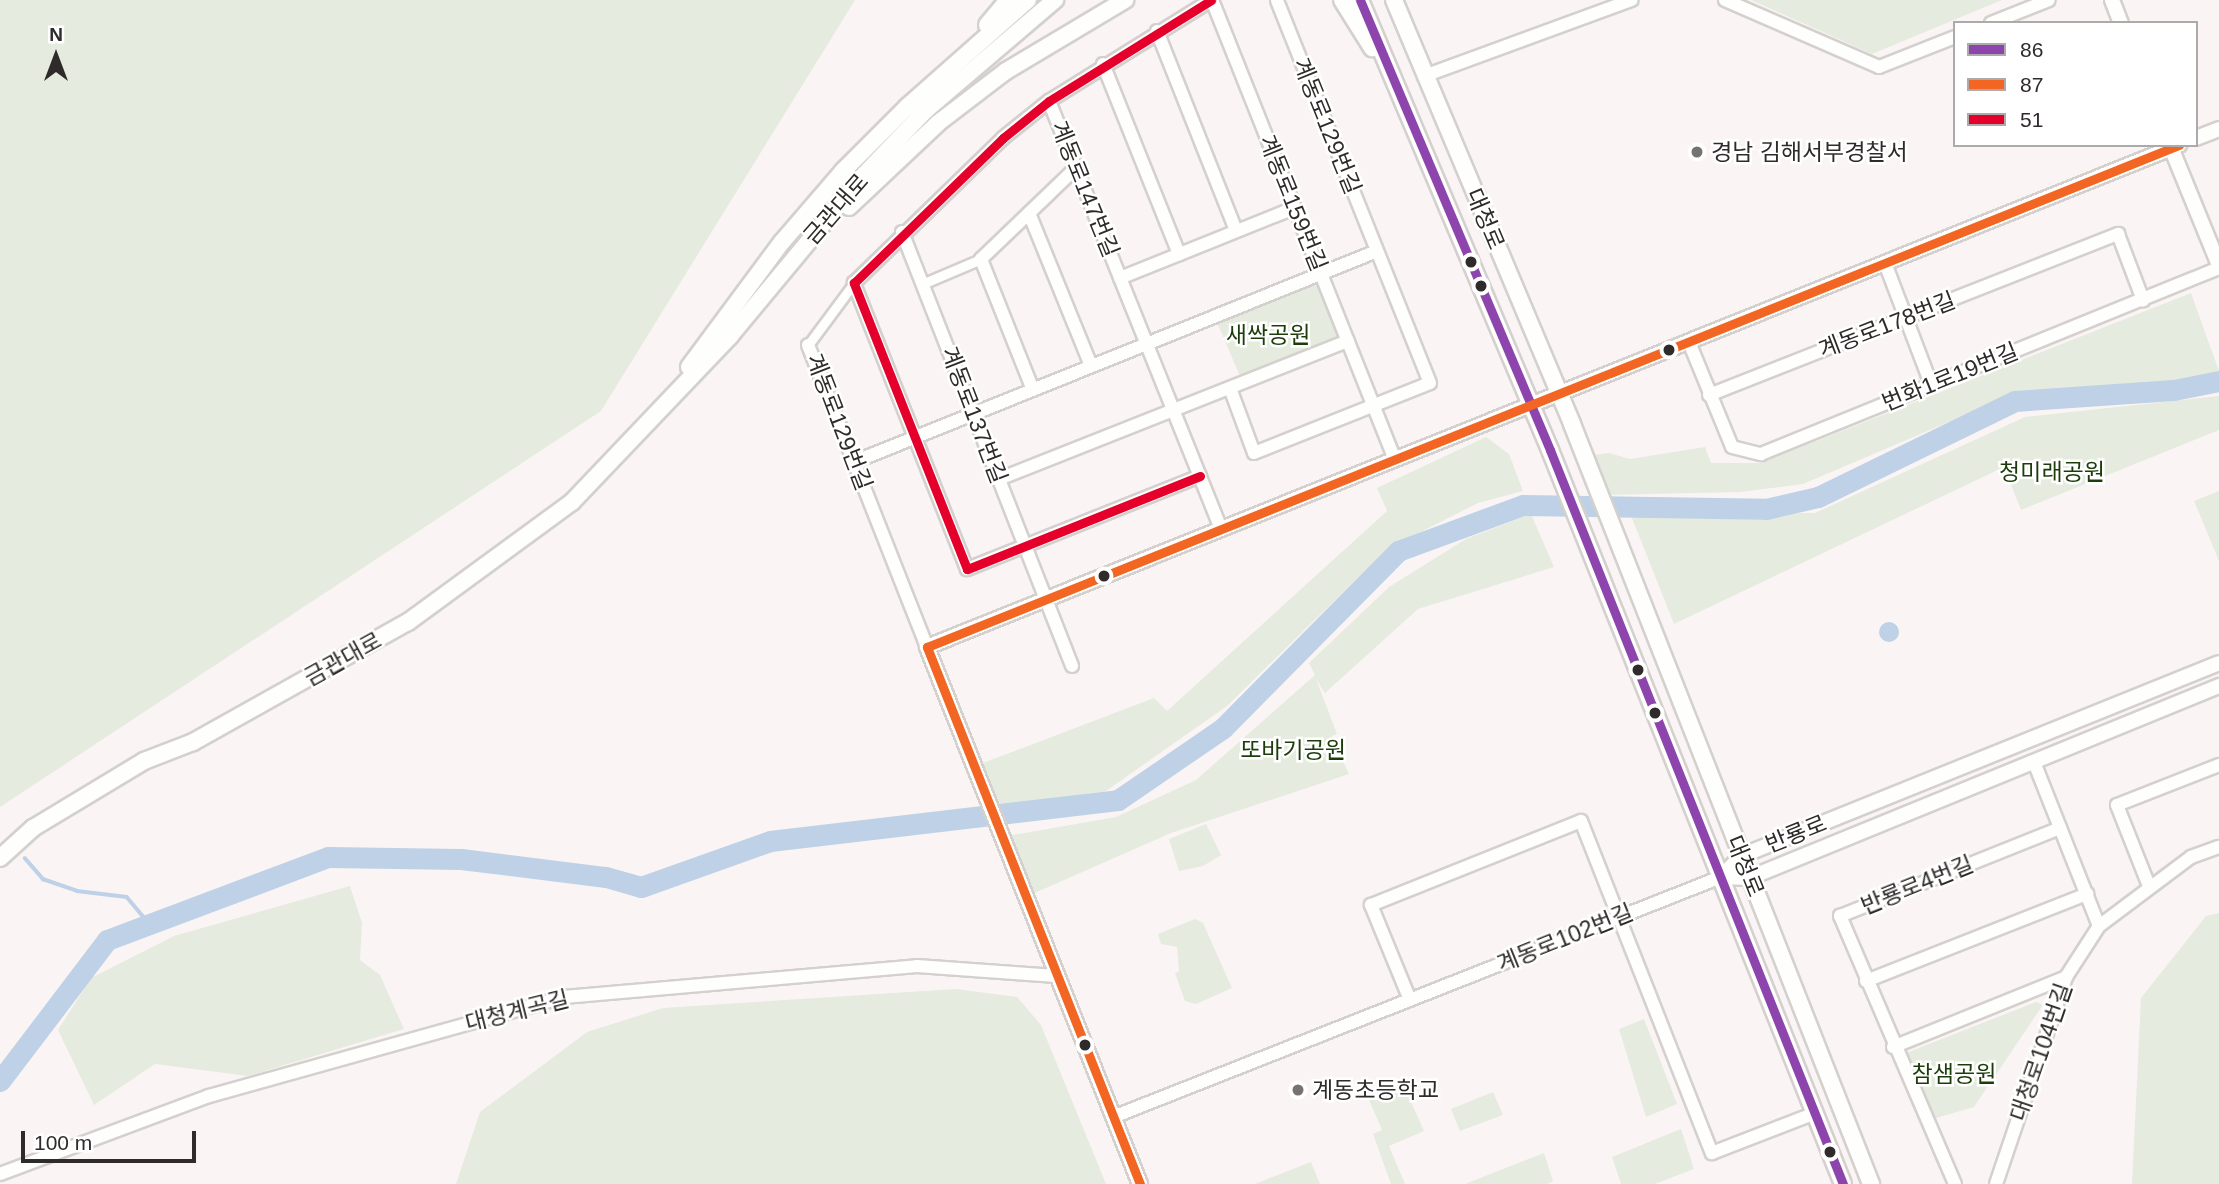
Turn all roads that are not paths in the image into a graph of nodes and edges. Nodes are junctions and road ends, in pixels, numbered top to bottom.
1 (1008, 0) edge
2 (1028, 0) edge
3 (1055, 0) edge
4 (1125, 0) edge
5 (1211, 0) edge
6 (1277, 0) edge
7 (1342, 0) edge
8 (1360, 0) edge
9 (1394, 0) edge
10 (1401, 0) edge
11 (1632, 0) edge
12 (1725, 0) edge
13 (2049, 0) edge
14 (2112, 0) edge
15 (1996, 21) edge
16 (2121, 21) edge
17 (1157, 32) junction
18 (1953, 38) edge
19 (958, 60) junction
20 (1103, 64) junction
21 (1422, 70) junction
22 (1393, 81) junction
23 (1049, 101) junction
24 (2219, 129) edge
25 (2198, 137) edge
26 (2171, 147) edge
27 (2173, 147) edge
28 (1076, 169) junction
29 (1294, 208) junction
30 (1029, 213) junction
31 (1236, 231) junction
32 (902, 232) junction
33 (1377, 251) junction
34 (1179, 254) junction
35 (793, 259) junction
36 (981, 259) junction
37 (1885, 263) junction
38 (2219, 267) edge
39 (1321, 274) junction
40 (1120, 278) junction
41 (854, 283) junction
42 (922, 284) junction
43 (2143, 300) junction
44 (1906, 318) junction
45 (1348, 341) junction
46 (1689, 342) junction
47 (1147, 344) junction
48 (808, 345) joint
49 (1091, 366) junction
50 (1931, 384) junction
51 (1230, 388) junction
52 (1033, 390) junction
53 (1560, 393) junction
54 (1709, 395) junction
55 (1374, 405) junction
56 (1530, 405) junction
57 (1174, 411) junction
58 (973, 414) junction
59 (637, 437) junction
60 (916, 437) junction
61 (1395, 459) junction
62 (854, 462) junction
63 (1200, 477) junction
64 (999, 479) junction
65 (1221, 529) junction
66 (1025, 546) junction
67 (1046, 599) junction
68 (927, 646) junction
69 (2219, 663) edge
70 (1072, 666) dead end
71 (2219, 686) edge
72 (2034, 762) junction
73 (2219, 765) edge
74 (2060, 828) junction
75 (22, 841) junction
76 (0, 846) edge
77 (2219, 847) edge
78 (1741, 856) junction
79 (0, 858) edge
80 (1721, 877) junction
81 (1749, 878) junction
82 (2149, 886) junction
83 (2087, 894) junction
84 (1619, 917) junction
85 (2099, 926) junction
86 (1056, 976) junction
87 (2066, 977) junction
88 (1866, 981) junction
89 (1410, 1000) junction
90 (1893, 1046) junction
91 (1815, 1113) junction
92 (1114, 1117) junction
93 (0, 1174) edge
94 (1140, 1184) edge
95 (1843, 1184) edge
96 (1871, 1184) edge
97 (1955, 1184) edge
98 (1996, 1184) edge

1 - 19 main road
2 - 19 main road, 금관대로
3 - 35 main road, 금관대로
4 - 35 main road
5 - 17 street, 계동로129번길
5 - 29 street, 계동로159번길
6 - 33 street, 계동로129번길
7 - 22 main road
8 - 22 main road, 대청로
9 - 21 main road, 대청로
10 - 21 main road
11 - 21 street
12 - 18 street
13 - 15 street
14 - 16 street
17 - 20 street, 계동로129번길
17 - 31 street
19 - 59 main road, 금관대로
20 - 23 street, 계동로129번길
20 - 34 street
21 - 53 main road, 대청로
22 - 56 main road, 대청로
23 - 28 street, 계동로147번길
23 - 32 street, 계동로129번길
24 - 25 street
26 - 37 street
27 - 38 street
28 - 30 street
28 - 40 street, 계동로147번길
29 - 31 street, 계동로147번길
29 - 39 street, 계동로159번길
30 - 36 street
30 - 49 street
31 - 34 street, 계동로147번길
32 - 41 street, 계동로129번길
32 - 42 street, 계동로137번길
33 - 39 street
33 - 55 street
34 - 40 street, 계동로147번길
35 - 59 main road, 금관대로
36 - 42 street
36 - 52 street
37 - 44 street
37 - 46 street
38 - 43 street, 번화1로19번길
39 - 45 street, 계동로159번길
39 - 47 street
40 - 47 street, 계동로147번길
41 - 48 street, 계동로129번길
41 - 60 street
42 - 58 street, 계동로137번길
43 - 44 street, 계동로178번길
43 - 50 street, 번화1로19번길
44 - 50 street
44 - 54 street, 계동로178번길
45 - 51 street
45 - 55 street, 계동로159번길
46 - 53 street
46 - 54 street
47 - 49 street
47 - 57 street, 계동로147번길
48 - 62 street, 계동로129번길
49 - 52 street
50 - 54 street, 번화1로19번길
51 - 55 street
51 - 57 street
52 - 58 street
53 - 56 street
53 - 78 main road, 대청로
55 - 61 street, 계동로159번길
56 - 61 street
56 - 80 main road, 대청로
57 - 63 street, 계동로147번길
57 - 64 street
58 - 60 street
58 - 64 street, 계동로137번길
59 - 75 main road, 금관대로
60 - 62 street
60 - 66 street
61 - 65 street
62 - 68 street, 계동로129번길
63 - 65 street, 계동로147번길
63 - 66 street
64 - 66 street, 계동로137번길
65 - 67 street
66 - 67 street, 계동로137번길
67 - 68 street
67 - 70 street, 계동로137번길
68 - 86 street
69 - 78 street, 반룡로
71 - 72 street, 반룡로
72 - 74 street
72 - 81 street, 반룡로
73 - 82 street
74 - 83 street
74 - 88 street, 반룡로4번길
75 - 76 main road, 금관대로
75 - 79 main road, 금관대로
77 - 82 street, 대청로104번길
78 - 80 street, 반룡로
78 - 81 main road, 대청로
80 - 81 street, 반룡로
80 - 84 street, 계동로102번길
80 - 91 main road, 대청로
81 - 96 main road, 대청로
82 - 85 street, 대청로104번길
83 - 85 street
83 - 88 street
84 - 89 street, 계동로102번길
84 - 89 street
84 - 91 street
85 - 87 street, 대청로104번길
86 - 92 street
86 - 93 street, 대청계곡길
87 - 90 street
87 - 98 street, 대청로104번길
88 - 90 street, 반룡로4번길
89 - 92 street, 계동로102번길
90 - 97 street, 반룡로4번길
91 - 95 main road, 대청로
92 - 94 street

